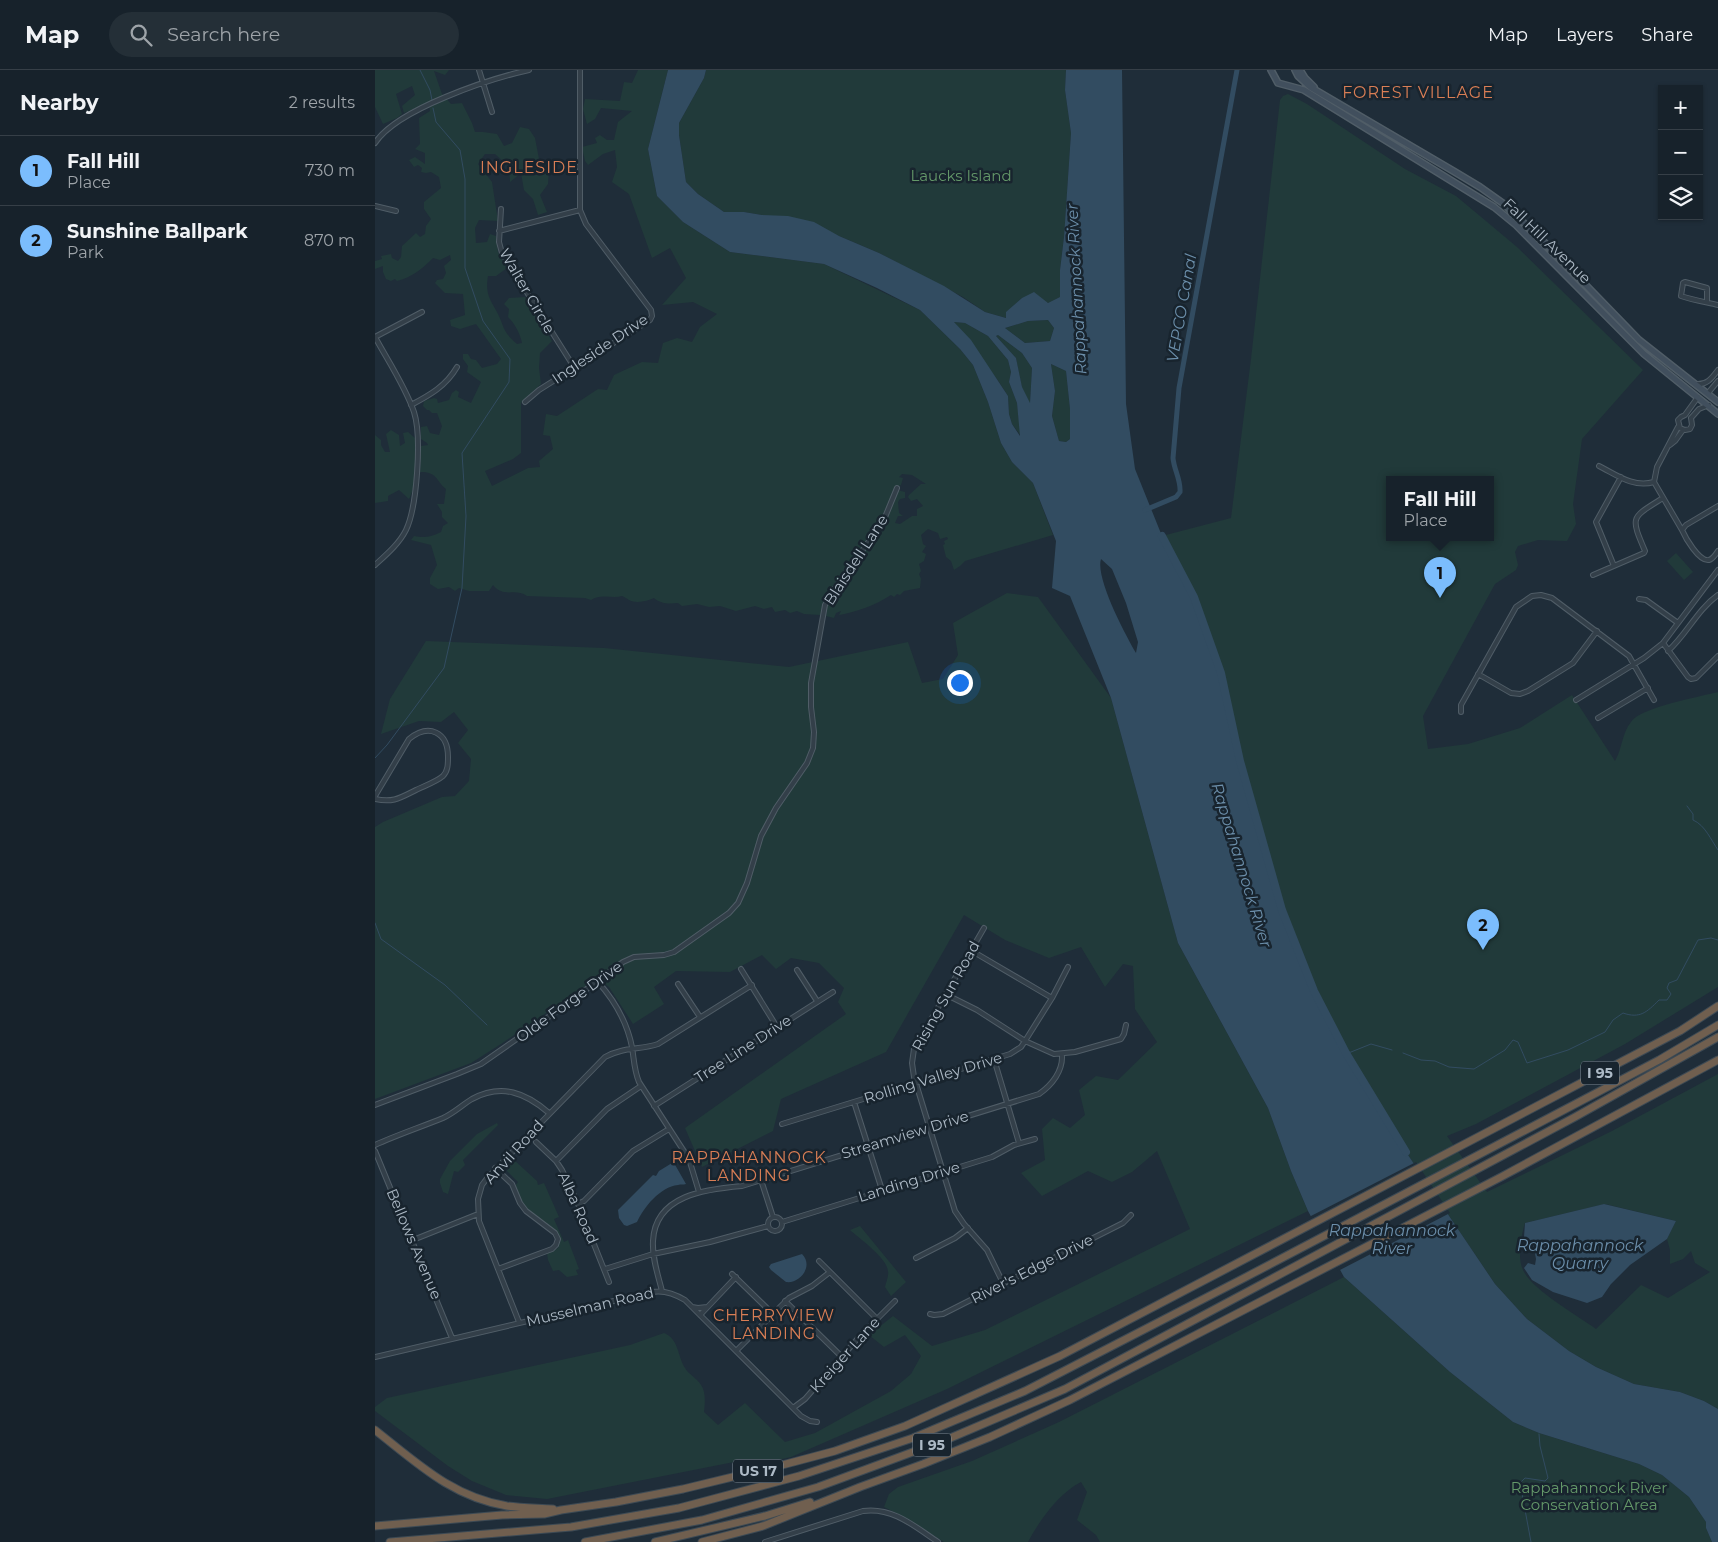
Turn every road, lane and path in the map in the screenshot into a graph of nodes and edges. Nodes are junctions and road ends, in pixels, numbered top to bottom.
1 (479, 70) edge
2 (529, 70) edge
3 (580, 70) edge
4 (1297, 71) edge
5 (1273, 72) edge
6 (483, 83) junction
7 (1287, 84) junction
8 (492, 112) dead end
9 (375, 143) edge
10 (375, 206) edge
11 (501, 209) dead end
12 (579, 210) junction
13 (396, 212) dead end
14 (499, 231) junction
15 (1707, 302) junction
16 (1718, 305) edge
17 (423, 312) dead end
18 (375, 337) edge
19 (457, 367) dead end
20 (574, 368) junction
21 (1718, 370) edge
22 (1718, 381) edge
23 (1695, 384) junction
24 (1708, 393) junction
25 (1698, 396) junction
26 (525, 402) dead end
27 (1718, 402) edge
28 (411, 405) junction
29 (1709, 405) junction
30 (1718, 414) edge
31 (1685, 415) junction
32 (1691, 418) junction
33 (1679, 427) junction
34 (1683, 430) junction
35 (1668, 446) junction
36 (1599, 466) dead end
37 (1621, 477) junction
38 (1654, 482) junction
39 (897, 488) dead end
40 (1663, 498) junction
41 (1718, 506) edge
42 (1682, 530) junction
43 (1718, 551) edge
44 (375, 565) edge
45 (1614, 566) junction
46 (1718, 570) edge
47 (1593, 575) dead end
48 (1718, 595) edge
49 (1639, 599) dead end
50 (1679, 623) junction
51 (1597, 631) junction
52 (819, 633) joint
53 (1663, 643) junction
54 (1668, 651) junction
55 (1718, 656) edge
56 (1635, 664) junction
57 (1477, 674) junction
58 (1648, 688) junction
59 (1576, 700) dead end
60 (1654, 700) dead end
61 (1461, 712) dead end
62 (1598, 718) dead end
63 (377, 787) edge
64 (375, 797) edge
65 (984, 928) dead end
66 (971, 951) junction
67 (1068, 967) dead end
68 (741, 969) dead end
69 (797, 970) dead end
70 (598, 982) junction
71 (678, 984) dead end
72 (752, 986) junction
73 (833, 992) dead end
74 (947, 995) junction
75 (1052, 998) junction
76 (817, 1001) junction
77 (1718, 1006) edge
78 (700, 1017) junction
79 (1125, 1025) dead end
80 (1718, 1025) edge
81 (777, 1027) junction
82 (1718, 1037) edge
83 (1025, 1041) junction
84 (632, 1048) junction
85 (1062, 1055) junction
86 (994, 1060) junction
87 (1718, 1060) edge
88 (915, 1084) junction
89 (641, 1086) junction
90 (854, 1102) junction
91 (1007, 1104) junction
92 (375, 1105) edge
93 (654, 1106) junction
94 (549, 1113) junction
95 (782, 1124) dead end
96 (669, 1129) junction
97 (929, 1129) junction
98 (1035, 1139) dead end
99 (536, 1142) dead end
100 (1019, 1143) junction
101 (375, 1145) edge
102 (868, 1147) junction
103 (375, 1151) edge
104 (556, 1161) junction
105 (495, 1168) junction
106 (943, 1172) junction
107 (761, 1180) junction
108 (882, 1190) junction
109 (699, 1192) junction
110 (578, 1204) junction
111 (478, 1214) junction
112 (1131, 1215) dead end
113 (773, 1217) junction
114 (782, 1222) junction
115 (768, 1226) junction
116 (968, 1228) junction
117 (413, 1240) junction
118 (653, 1254) junction
119 (916, 1258) dead end
120 (819, 1261) dead end
121 (498, 1269) junction
122 (605, 1269) junction
123 (830, 1272) junction
124 (732, 1274) dead end
125 (736, 1278) junction
126 (609, 1282) dead end
127 (1003, 1283) junction
128 (662, 1291) junction
129 (895, 1300) dead end
130 (785, 1301) junction
131 (691, 1306) junction
132 (707, 1306) junction
133 (773, 1314) junction
134 (930, 1314) dead end
135 (700, 1315) junction
136 (877, 1319) junction
137 (519, 1322) junction
138 (452, 1338) junction
139 (736, 1351) junction
140 (375, 1357) edge
141 (843, 1357) junction
142 (793, 1408) junction
143 (817, 1422) dead end
144 (905, 1426) joint
145 (375, 1430) edge
146 (861, 1487) junction
147 (561, 1510) junction
148 (375, 1526) edge
149 (390, 1542) edge
150 (585, 1542) edge
151 (655, 1542) edge
152 (703, 1542) edge
153 (765, 1542) edge
154 (937, 1542) edge

1 - 6 street
2 - 6 street
3 - 12 street
4 - 7 main road
4 - 23 main road, Fall Hill Avenue
5 - 7 main road, Fall Hill Avenue
6 - 8 street
6 - 9 street
7 - 25 main road, Fall Hill Avenue
10 - 13 street
11 - 14 street, Walter Circle
12 - 14 street
12 - 20 street, Ingleside Drive
14 - 20 street, Walter Circle
15 - 15 street
15 - 16 street
17 - 18 street
18 - 28 street
19 - 28 street
20 - 26 street, Ingleside Drive
21 - 23 street
22 - 24 street
23 - 24 main road, Fall Hill Avenue
24 - 25 main road
24 - 27 main road, Fall Hill Avenue
25 - 29 main road, Fall Hill Avenue
25 - 31 street
28 - 44 street
29 - 30 main road, Fall Hill Avenue
29 - 32 street
31 - 32 street
31 - 33 street
32 - 34 street
33 - 34 street
33 - 35 street
34 - 35 street
35 - 38 street
36 - 37 street
37 - 38 street
37 - 45 street
38 - 40 street
39 - 52 street, Blaisdell Lane
40 - 42 street
40 - 45 street
41 - 42 street
42 - 43 street
45 - 47 street
46 - 50 street
48 - 54 street
49 - 50 street
50 - 53 street
51 - 56 street
51 - 57 street
51 - 57 street
52 - 70 street, Olde Forge Drive
53 - 54 street
53 - 56 street
54 - 55 street
56 - 58 street
56 - 59 street
57 - 61 street
58 - 60 street
58 - 62 street
63 - 64 street
63 - 64 street
65 - 66 street, Rising Sun Road
66 - 74 street, Rising Sun Road
66 - 75 street
67 - 75 street, Rolling Valley Drive
68 - 72 street
69 - 76 street
70 - 84 street
70 - 92 street, Olde Forge Drive
71 - 78 street
72 - 78 street, Anvil Road
72 - 81 street
73 - 76 street, Tree Line Drive
74 - 83 street
74 - 88 street, Rising Sun Road
75 - 83 street, Rolling Valley Drive
76 - 81 street, Tree Line Drive
77 - 144 highway, I 95
78 - 84 street, Anvil Road
79 - 85 street
80 - 149 highway, I 95
81 - 93 street, Tree Line Drive
82 - 150 highway, I 95
83 - 85 street
83 - 86 street, Rolling Valley Drive
84 - 89 street
84 - 94 street, Anvil Road
85 - 91 street, Streamview Drive
86 - 88 street, Rolling Valley Drive
86 - 91 street
87 - 146 highway, I 95
88 - 90 street, Rolling Valley Drive
88 - 97 street, Rising Sun Road
89 - 93 street
89 - 104 street
90 - 95 street, Rolling Valley Drive
90 - 102 street
91 - 97 street, Streamview Drive
91 - 100 street
93 - 96 street
94 - 101 street
94 - 105 street, Anvil Road
96 - 109 street
96 - 110 street
97 - 102 street, Streamview Drive
97 - 106 street, Rising Sun Road
98 - 100 street, Landing Drive
99 - 104 street, Alba Road
100 - 106 street, Landing Drive
102 - 107 street, Streamview Drive
102 - 108 street
103 - 117 street, Bellows Avenue
104 - 110 street, Alba Road
105 - 111 street, Anvil Road
105 - 121 street
106 - 108 street, Landing Drive
106 - 116 street, Rising Sun Road
107 - 109 street, Streamview Drive
107 - 113 street
108 - 114 street, Landing Drive
109 - 118 street, Streamview Drive
110 - 122 street, Alba Road
111 - 117 street
111 - 121 street, Anvil Road
112 - 127 street, River's Edge Drive
113 - 114 street
113 - 115 street
114 - 115 street
115 - 118 street
116 - 119 street
116 - 127 street, Rising Sun Road
117 - 138 street, Bellows Avenue
118 - 122 street
118 - 128 street, Streamview Drive
120 - 123 street
121 - 137 street, Anvil Road
122 - 126 street, Alba Road
123 - 130 street
123 - 136 street
124 - 125 street
125 - 132 street
125 - 133 street
127 - 134 street, River's Edge Drive
128 - 131 street, Musselman Road
128 - 137 street, Musselman Road
129 - 136 street, Kreiger Lane
130 - 133 street
130 - 141 street
131 - 132 street
131 - 135 street, Musselman Road
132 - 135 street
133 - 139 street
135 - 139 street, Musselman Road
136 - 141 street, Kreiger Lane
137 - 138 street, Musselman Road
138 - 140 street, Musselman Road
139 - 142 street, Musselman Road
141 - 142 street, Kreiger Lane
142 - 143 street, Musselman Road
144 - 147 highway, US 17
145 - 147 highway
146 - 151 highway, I 95
146 - 152 highway
147 - 148 highway
153 - 154 street

